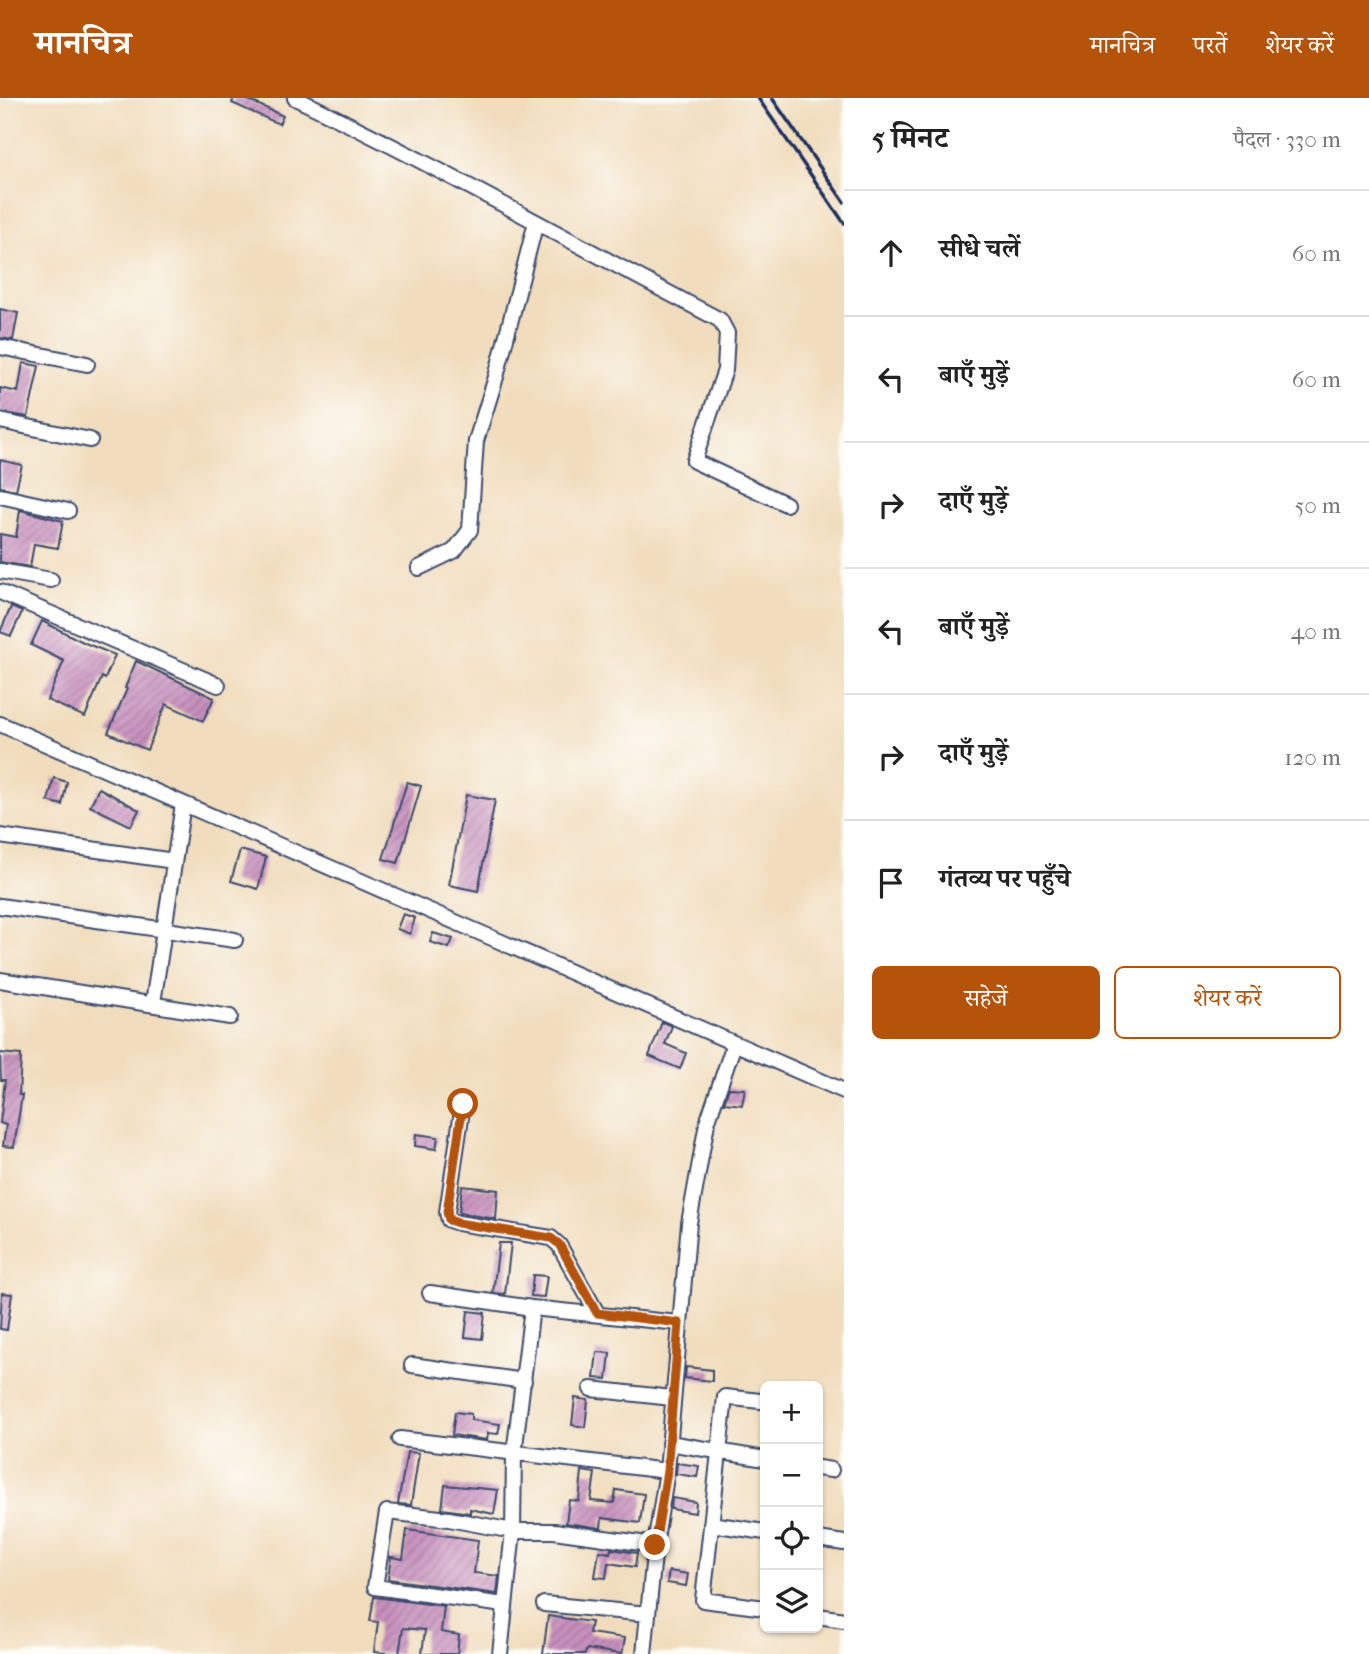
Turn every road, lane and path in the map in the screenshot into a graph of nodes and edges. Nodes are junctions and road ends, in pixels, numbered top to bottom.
1 (295, 98) edge
2 (536, 222) junction
3 (0, 347) edge
4 (87, 364) dead end
5 (0, 421) edge
6 (90, 440) dead end
7 (0, 496) edge
8 (786, 504) dead end
9 (68, 511) dead end
10 (419, 568) dead end
11 (0, 571) edge
12 (51, 580) dead end
13 (0, 592) edge
14 (218, 685) dead end
15 (0, 724) edge
16 (183, 804) junction
17 (0, 836) edge
18 (174, 861) junction
19 (0, 905) edge
20 (164, 929) junction
21 (235, 940) dead end
22 (0, 980) edge
23 (153, 1003) junction
24 (230, 1017) dead end
25 (734, 1044) junction
26 (844, 1091) edge
27 (463, 1104) dead end
28 (430, 1293) dead end
29 (531, 1308) junction
30 (597, 1313) junction
31 (679, 1323) junction
32 (412, 1365) dead end
33 (524, 1381) junction
34 (591, 1389) dead end
35 (672, 1398) junction
36 (760, 1401) dead end
37 (400, 1439) dead end
38 (669, 1443) junction
39 (719, 1451) junction
40 (514, 1454) junction
41 (760, 1458) edge
42 (667, 1471) junction
43 (711, 1524) junction
44 (513, 1531) junction
45 (760, 1531) edge
46 (823, 1540) edge
47 (844, 1543) edge
48 (655, 1545) junction
49 (544, 1604) dead end
50 (504, 1605) junction
51 (760, 1607) edge
52 (648, 1614) junction
53 (823, 1617) edge
54 (844, 1620) edge
55 (500, 1654) edge
56 (644, 1654) edge

1 - 2 street
2 - 8 street
2 - 10 street
3 - 4 street
5 - 6 street
7 - 9 street
11 - 12 street
13 - 14 street
15 - 16 street
16 - 18 street
16 - 25 street
17 - 18 street
18 - 20 street
19 - 20 street
20 - 21 street
20 - 23 street
22 - 23 street
23 - 24 street
25 - 26 street
25 - 31 street
27 - 30 street
28 - 29 street
29 - 30 street
29 - 33 street
30 - 31 street
31 - 35 street
32 - 33 street
33 - 40 street
34 - 35 street
35 - 38 street
36 - 39 street
37 - 40 street
38 - 39 street
38 - 42 street
39 - 41 street
39 - 43 street
40 - 42 street
40 - 44 street
42 - 48 street
43 - 45 street
43 - 51 street
44 - 48 street
44 - 50 street
44 - 50 street
46 - 47 street
48 - 52 street
49 - 52 street
50 - 55 street
52 - 56 street
53 - 54 street

